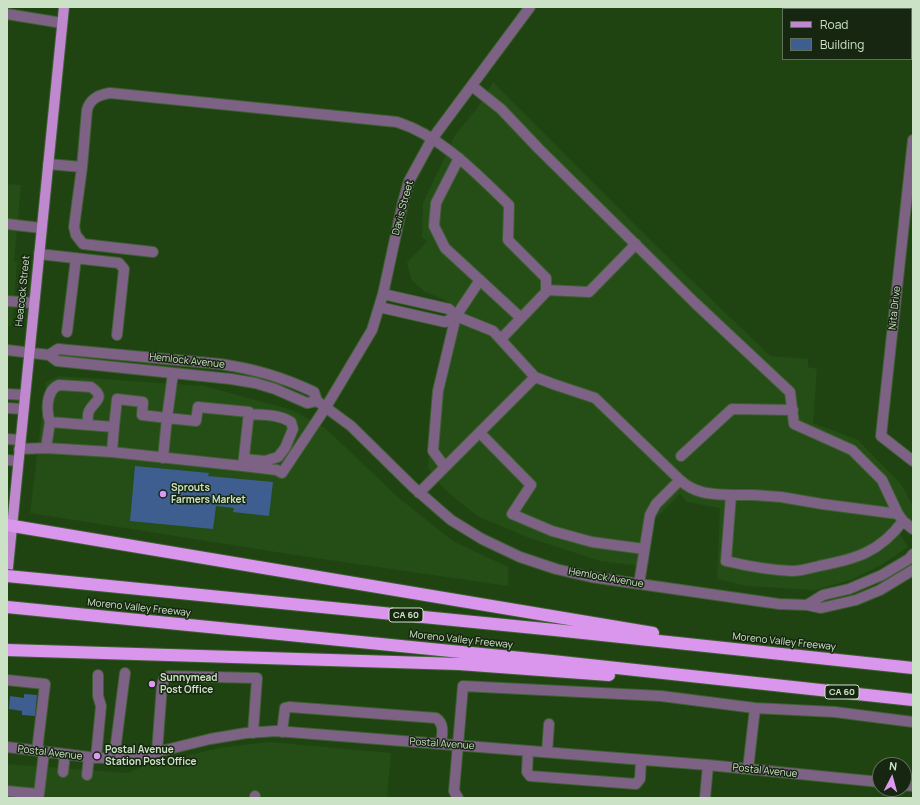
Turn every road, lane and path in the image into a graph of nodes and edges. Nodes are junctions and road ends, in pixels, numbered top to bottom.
1 (64, 7) edge
2 (530, 7) edge
3 (7, 14) edge
4 (62, 23) junction
5 (472, 86) junction
6 (432, 139) junction
7 (913, 140) edge
8 (459, 158) junction
9 (48, 164) junction
10 (82, 167) junction
11 (7, 224) edge
12 (41, 228) junction
13 (636, 244) junction
14 (153, 252) dead end
15 (39, 254) junction
16 (76, 258) junction
17 (480, 280) junction
18 (546, 290) junction
19 (383, 294) junction
20 (7, 301) edge
21 (34, 303) junction
22 (379, 307) junction
23 (456, 316) junction
24 (521, 318) junction
25 (67, 332) dead end
26 (117, 335) dead end
27 (500, 339) junction
28 (7, 350) edge
29 (29, 352) junction
30 (48, 355) junction
31 (173, 373) junction
32 (535, 377) junction
33 (7, 394) edge
34 (25, 395) junction
35 (321, 404) junction
36 (7, 408) edge
37 (23, 409) junction
38 (793, 410) junction
39 (249, 414) junction
40 (167, 418) junction
41 (50, 422) junction
42 (88, 424) junction
43 (114, 427) junction
44 (480, 433) junction
45 (7, 439) edge
46 (20, 444) junction
47 (46, 448) junction
48 (112, 452) junction
49 (681, 456) dead end
50 (163, 458) junction
51 (7, 460) edge
52 (18, 461) junction
53 (913, 461) edge
54 (243, 462) junction
55 (445, 468) junction
56 (680, 480) junction
57 (11, 492) edge
58 (420, 493) junction
59 (731, 495) junction
60 (901, 517) junction
61 (10, 525) edge
62 (913, 529) edge
63 (644, 549) junction
64 (913, 554) edge
65 (913, 570) edge
66 (7, 576) edge
67 (639, 584) junction
68 (807, 605) junction
69 (7, 607) edge
70 (7, 650) edge
71 (774, 653) junction
72 (913, 668) edge
73 (125, 673) dead end
74 (98, 675) dead end
75 (7, 680) edge
76 (771, 684) junction
77 (913, 700) edge
78 (755, 708) junction
79 (913, 722) edge
80 (549, 724) dead end
81 (282, 732) junction
82 (253, 733) junction
83 (441, 744) junction
84 (459, 746) junction
85 (7, 747) edge
86 (41, 751) junction
87 (528, 751) junction
88 (156, 752) junction
89 (547, 752) junction
90 (65, 754) junction
91 (93, 758) junction
92 (114, 759) junction
93 (641, 760) junction
94 (708, 765) junction
95 (748, 769) junction
96 (63, 772) dead end
97 (87, 775) dead end
98 (872, 781) edge
99 (7, 791) edge
100 (458, 798) edge
101 (705, 798) edge

1 - 4 main road, Heacock Street
2 - 5 street, Davis Street
3 - 4 street
4 - 9 main road, Heacock Street
5 - 6 street, Davis Street
5 - 13 street
6 - 8 street
6 - 10 street
6 - 19 street, Davis Street
7 - 53 street, Nita Drive
8 - 17 street
8 - 18 street
9 - 10 street
9 - 12 main road, Heacock Street
10 - 14 street
11 - 12 street
12 - 15 main road, Heacock Street
13 - 18 street
13 - 38 street
15 - 16 street
15 - 21 main road, Heacock Street
16 - 25 street
16 - 26 street
17 - 23 street
17 - 24 street
18 - 24 street
19 - 22 street, Davis Street
19 - 23 street
20 - 21 street
21 - 29 main road, Heacock Street
22 - 23 street
22 - 35 street, Davis Street
23 - 27 street
23 - 55 street
24 - 27 street
27 - 32 street
28 - 29 street, Hemlock Avenue
29 - 30 street, Hemlock Avenue
29 - 34 main road, Heacock Street
30 - 31 street, Hemlock Avenue
30 - 35 street, Hemlock Avenue
31 - 35 street, Hemlock Avenue
31 - 40 street
32 - 44 street
32 - 56 street
33 - 34 street
34 - 37 main road, Heacock Street
35 - 54 street, Davis Street
35 - 58 street, Hemlock Avenue
36 - 37 street
37 - 46 main road, Heacock Street
38 - 49 street
38 - 60 street
39 - 40 street
39 - 54 street
39 - 54 street
40 - 43 street
40 - 50 street
41 - 42 street
41 - 42 street
41 - 47 street
42 - 43 street
43 - 48 street
44 - 55 street
44 - 63 street
45 - 46 street
46 - 47 street
46 - 52 main road, Heacock Street
47 - 48 street
48 - 50 street
50 - 54 street
51 - 52 street
52 - 57 main road, Heacock Street
55 - 58 street
56 - 59 street
56 - 63 street
57 - 61 main road, Heacock Street
58 - 67 street, Hemlock Avenue
59 - 60 street
59 - 60 street
60 - 62 street
61 - 66 main road, Heacock Street
61 - 71 highway
63 - 67 street
64 - 68 street
65 - 68 street, Hemlock Avenue
66 - 71 highway, Moreno Valley Freeway / CA 60, bridge
67 - 68 street, Hemlock Avenue
69 - 76 highway, Moreno Valley Freeway / CA 60
70 - 76 highway
71 - 72 highway, Moreno Valley Freeway / CA 60
73 - 92 street
74 - 91 street
75 - 86 street
76 - 77 highway, Moreno Valley Freeway / CA 60
78 - 79 street
78 - 84 street
78 - 95 street
80 - 89 street
81 - 82 street, Postal Avenue
81 - 83 street, Postal Avenue
81 - 83 street
82 - 88 street, Postal Avenue
82 - 88 street
83 - 84 street, Postal Avenue
84 - 87 street, Postal Avenue
84 - 100 street
85 - 86 street, Postal Avenue
86 - 90 street, Postal Avenue
86 - 99 street
87 - 89 street, Postal Avenue
87 - 93 street
88 - 92 street, Postal Avenue
89 - 93 street, Postal Avenue
90 - 91 street, Postal Avenue
90 - 96 street
91 - 92 street, Postal Avenue
91 - 97 street
93 - 94 street, Postal Avenue
94 - 95 street, Postal Avenue
94 - 101 street
95 - 98 street, Postal Avenue

